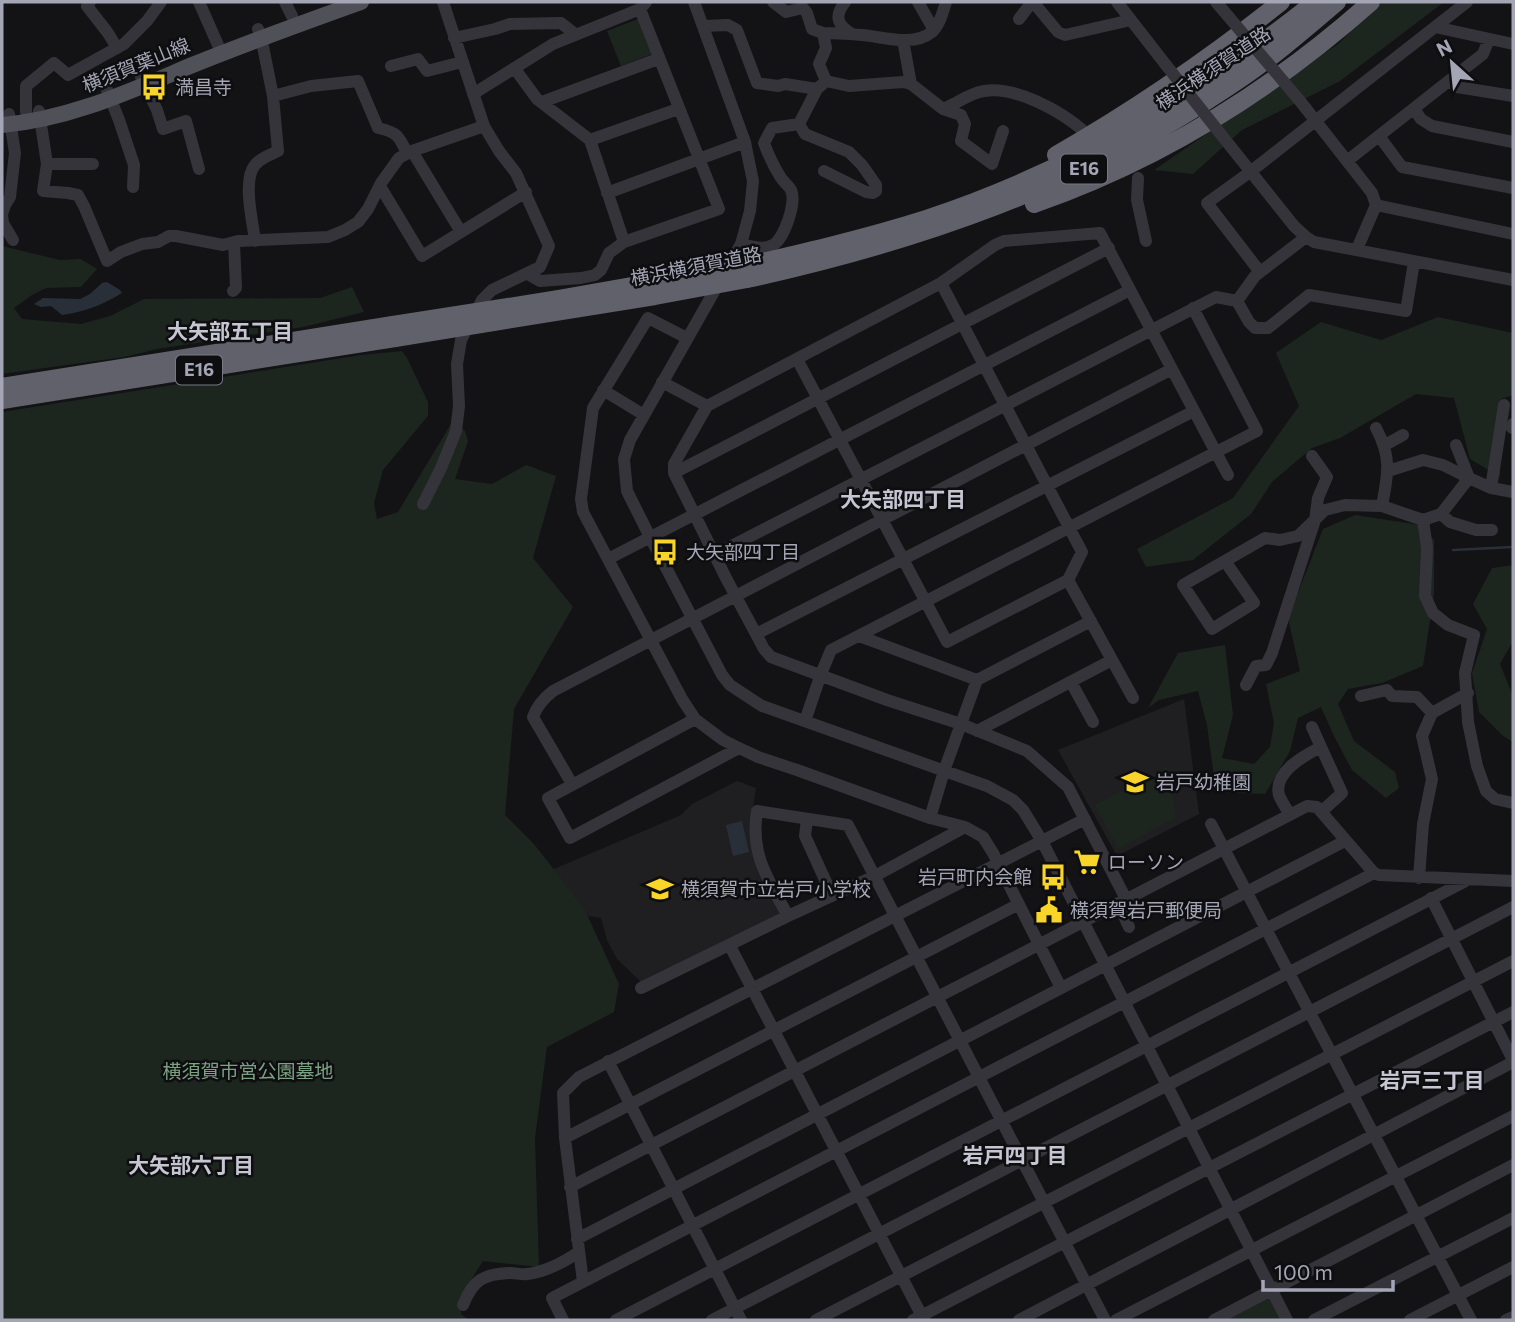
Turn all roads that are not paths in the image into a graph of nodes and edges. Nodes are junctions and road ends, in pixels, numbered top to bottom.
1 (90, 2) edge
2 (161, 2) edge
3 (199, 2) edge
4 (331, 2) edge
5 (361, 2) edge
6 (443, 2) edge
7 (694, 2) edge
8 (773, 2) edge
9 (845, 2) edge
10 (918, 2) edge
11 (946, 2) edge
12 (1032, 2) edge
13 (1117, 2) edge
14 (1216, 2) edge
15 (1281, 2) edge
16 (1315, 2) edge
17 (1337, 2) edge
18 (1371, 2) edge
19 (1467, 2) edge
20 (643, 5) edge
21 (289, 9) edge
22 (1019, 19) dead end
23 (1130, 20) junction
24 (703, 26) junction
25 (1435, 27) junction
26 (934, 30) junction
27 (260, 33) junction
28 (823, 33) junction
29 (575, 34) junction
30 (852, 34) junction
31 (454, 38) junction
32 (1489, 39) junction
33 (903, 40) junction
34 (1513, 44) edge
35 (218, 45) junction
36 (117, 48) junction
37 (658, 59) junction
38 (462, 62) junction
39 (391, 66) dead end
40 (515, 69) junction
41 (1450, 80) junction
42 (142, 81) junction
43 (911, 84) junction
44 (821, 85) junction
45 (109, 94) junction
46 (473, 94) junction
47 (273, 96) junction
48 (1513, 96) edge
49 (542, 102) junction
50 (678, 108) junction
51 (943, 109) junction
52 (1414, 109) junction
53 (35, 114) junction
54 (6, 119) edge
55 (1315, 120) junction
56 (799, 124) junction
57 (484, 126) junction
58 (1003, 131) dead end
59 (1085, 132) dead end
60 (1379, 136) junction
61 (590, 140) junction
62 (745, 142) junction
63 (1513, 142) edge
64 (410, 152) junction
65 (699, 159) junction
66 (1346, 161) junction
67 (47, 164) junction
68 (93, 164) dead end
69 (199, 169) dead end
70 (824, 171) dead end
71 (1250, 172) junction
72 (1138, 178) dead end
73 (380, 186) junction
74 (133, 187) dead end
75 (1513, 188) edge
76 (526, 192) junction
77 (607, 193) junction
78 (1376, 205) junction
79 (927, 218) junction
80 (461, 232) junction
81 (1513, 234) edge
82 (1306, 237) junction
83 (13, 240) dead end
84 (256, 241) junction
85 (1146, 241) dead end
86 (233, 242) junction
87 (624, 242) junction
88 (741, 244) junction
89 (1109, 248) junction
90 (1357, 249) junction
91 (1414, 262) junction
92 (797, 268) junction
93 (1260, 272) junction
94 (746, 273) junction
95 (528, 274) junction
96 (1513, 281) edge
97 (942, 284) junction
98 (1130, 290) junction
99 (233, 291) dead end
100 (1237, 301) junction
101 (1193, 309) junction
102 (962, 324) junction
103 (1151, 330) junction
104 (394, 332) junction
105 (687, 338) junction
106 (797, 359) junction
107 (984, 364) junction
108 (1172, 369) junction
109 (662, 382) junction
110 (2, 387) edge
111 (603, 390) junction
112 (818, 398) junction
113 (2, 400) edge
114 (1005, 405) junction
115 (1504, 405) dead end
116 (707, 406) junction
117 (1194, 411) junction
118 (644, 415) junction
119 (1510, 426) edge
120 (1376, 428) dead end
121 (1403, 435) dead end
122 (840, 439) junction
123 (1026, 445) junction
124 (1385, 445) junction
125 (1456, 445) dead end
126 (1215, 452) junction
127 (1312, 456) dead end
128 (1388, 471) junction
129 (674, 473) junction
130 (1228, 475) dead end
131 (1469, 478) junction
132 (861, 479) junction
133 (1048, 487) junction
134 (1490, 488) junction
135 (1513, 492) edge
136 (423, 505) dead end
137 (1382, 506) junction
138 (694, 514) junction
139 (1441, 514) junction
140 (882, 519) junction
141 (1315, 520) junction
142 (1423, 520) junction
143 (1069, 527) junction
144 (1492, 530) dead end
145 (650, 537) junction
146 (714, 555) junction
147 (608, 559) junction
148 (904, 560) junction
149 (1225, 561) junction
150 (1068, 580) junction
151 (735, 596) junction
152 (926, 602) junction
153 (692, 619) junction
154 (1091, 621) junction
155 (756, 635) junction
156 (859, 636) junction
157 (651, 639) junction
158 (1112, 660) junction
159 (821, 674) junction
160 (977, 680) junction
161 (1071, 682) junction
162 (1246, 685) dead end
163 (1468, 693) junction
164 (1360, 696) dead end
165 (1133, 698) dead end
166 (1432, 713) junction
167 (695, 719) junction
168 (804, 721) junction
169 (1093, 722) dead end
170 (961, 724) junction
171 (1312, 727) dead end
172 (977, 731) junction
173 (1321, 747) junction
174 (739, 748) junction
175 (944, 771) junction
176 (572, 784) junction
177 (1513, 803) edge
178 (1321, 812) junction
179 (1290, 815) junction
180 (930, 818) junction
181 (807, 819) junction
182 (1084, 819) junction
183 (1211, 824) dead end
184 (965, 827) junction
185 (1042, 841) junction
186 (1345, 841) junction
187 (1225, 848) junction
188 (997, 863) junction
189 (1374, 873) junction
190 (875, 876) junction
191 (1419, 878) junction
192 (1467, 880) junction
193 (1513, 881) edge
194 (1247, 891) junction
195 (832, 895) junction
196 (1431, 898) junction
197 (1122, 901) junction
198 (1019, 904) junction
199 (1513, 907) edge
200 (788, 916) junction
201 (895, 916) junction
202 (1083, 921) junction
203 (1129, 927) dead end
204 (1267, 928) junction
205 (1451, 938) junction
206 (1039, 944) junction
207 (730, 946) junction
208 (917, 957) junction
209 (1513, 961) edge
210 (1105, 965) junction
211 (1289, 972) junction
212 (1473, 981) junction
213 (641, 988) dead end
214 (1060, 988) junction
215 (752, 989) junction
216 (937, 997) junction
217 (1124, 1002) junction
218 (1310, 1011) junction
219 (1513, 1012) edge
220 (1494, 1022) junction
221 (774, 1031) junction
222 (960, 1041) junction
223 (1147, 1045) junction
224 (1332, 1054) junction
225 (608, 1061) junction
226 (1513, 1061) edge
227 (795, 1071) junction
228 (979, 1077) junction
229 (1167, 1086) junction
230 (1353, 1095) junction
231 (630, 1105) junction
232 (817, 1115) junction
233 (1513, 1116) edge
234 (1002, 1121) junction
235 (1189, 1128) junction
236 (1374, 1135) junction
237 (565, 1138) junction
238 (651, 1145) junction
239 (836, 1151) junction
240 (1022, 1160) junction
241 (1513, 1166) edge
242 (1209, 1168) junction
243 (1396, 1177) junction
244 (570, 1187) junction
245 (674, 1189) junction
246 (859, 1194) junction
247 (1044, 1202) junction
248 (1231, 1210) junction
249 (1416, 1216) junction
250 (1513, 1218) edge
251 (692, 1226) junction
252 (880, 1234) junction
253 (1065, 1242) junction
254 (578, 1246) junction
255 (1251, 1251) junction
256 (1438, 1257) junction
257 (1513, 1267) edge
258 (715, 1269) junction
259 (902, 1276) junction
260 (583, 1282) junction
261 (1087, 1285) junction
262 (1272, 1290) junction
263 (1458, 1296) junction
264 (464, 1305) dead end
265 (738, 1314) edge
266 (1513, 1317) edge
267 (920, 1319) edge
268 (563, 1320) edge
269 (616, 1320) edge
270 (712, 1320) edge
271 (816, 1320) edge
272 (1019, 1320) edge
273 (1105, 1320) edge
274 (1116, 1320) edge
275 (1214, 1320) edge
276 (1287, 1320) edge
277 (1314, 1320) edge
278 (1410, 1320) edge
279 (1471, 1320) edge
280 (1506, 1320) edge

1 - 36 street
2 - 36 street
3 - 35 street
4 - 21 main road, 横須賀葉山線
5 - 27 main road, 横須賀葉山線
6 - 31 street
7 - 24 street
8 - 28 street
9 - 30 street
10 - 26 street
11 - 26 street
12 - 22 street
12 - 23 street
13 - 23 street
14 - 55 street, bridge
15 - 79 highway
16 - 79 highway, 横浜横須賀道路 / E16
17 - 92 highway, 横浜横須賀道路 / E16
18 - 92 highway
19 - 25 street
20 - 29 street
20 - 37 street
21 - 27 main road, 横須賀葉山線
23 - 71 street, bridge
24 - 44 street
24 - 62 street
25 - 32 street
25 - 55 street
26 - 33 street
27 - 35 main road, 横須賀葉山線
27 - 42 main road, 横須賀葉山線
27 - 47 street
28 - 30 street
28 - 44 street
29 - 31 street
29 - 40 street
30 - 33 street
31 - 38 street
32 - 34 street
32 - 41 street
33 - 43 street
35 - 42 main road, 横須賀葉山線
36 - 53 street
37 - 49 street
37 - 50 street
38 - 39 street
38 - 46 street
40 - 46 street
40 - 49 street
41 - 48 street
41 - 52 street
42 - 45 main road, 横須賀葉山線
42 - 69 street
43 - 44 street
43 - 51 street
44 - 56 street
45 - 53 main road, 横須賀葉山線
45 - 74 street
46 - 57 street
47 - 64 street
47 - 84 street
49 - 61 street
50 - 61 street
50 - 65 street
51 - 58 street
51 - 59 street
52 - 60 street
52 - 63 street
53 - 54 main road, 横須賀葉山線
53 - 67 street
54 - 83 street
55 - 66 street
55 - 71 street
56 - 70 street
56 - 88 street
57 - 64 street
57 - 76 street
60 - 66 street
60 - 75 street
61 - 77 street
62 - 65 street
62 - 88 street
64 - 73 street
64 - 80 street
65 - 77 street
65 - 87 street
66 - 78 street
67 - 68 street
67 - 86 street
71 - 82 street
71 - 93 street
72 - 85 street
73 - 80 street
73 - 84 street
76 - 80 street
76 - 95 street
77 - 87 street
78 - 81 street
78 - 90 street
79 - 94 highway, 横浜横須賀道路 / E16
82 - 90 street
82 - 93 street
84 - 86 street
86 - 99 street
87 - 95 street
88 - 105 street
89 - 97 street
89 - 98 street
89 - 102 street
90 - 91 street
91 - 96 street
91 - 100 street
92 - 94 highway, 横浜横須賀道路 / E16
93 - 100 street
94 - 104 highway, 横浜横須賀道路 / E16, bridge
95 - 136 street
97 - 102 street
97 - 106 street
98 - 103 street
98 - 107 street
100 - 101 street
101 - 103 street
101 - 126 street
102 - 107 street
102 - 112 street
103 - 108 street
103 - 114 street
104 - 110 highway, 横浜横須賀道路 / E16
104 - 113 highway, 横浜横須賀道路 / E16
105 - 109 street
105 - 111 street
106 - 112 street
106 - 116 street
107 - 114 street
107 - 122 street
108 - 117 street
108 - 123 street
109 - 116 street
109 - 118 street
111 - 118 street
111 - 147 street
112 - 122 street
112 - 129 street
114 - 123 street
114 - 132 street
115 - 119 street
116 - 129 street
117 - 126 street
117 - 133 street
118 - 145 street
119 - 134 street
120 - 124 street
121 - 124 street
122 - 132 street
122 - 138 street
123 - 133 street
123 - 140 street
124 - 128 street
125 - 131 street
126 - 130 street
126 - 143 street
127 - 141 street
128 - 131 street
128 - 137 street
129 - 138 street
131 - 134 street
131 - 139 street
132 - 140 street
132 - 146 street
133 - 143 street
133 - 148 street
134 - 135 street
137 - 141 street
137 - 142 street
138 - 145 street
138 - 146 street
139 - 142 street
139 - 144 street
140 - 148 street
140 - 151 street
141 - 149 street
141 - 162 street
142 - 163 street
143 - 150 street
143 - 152 street
145 - 147 street
145 - 153 street
146 - 151 street
147 - 157 street
148 - 152 street
148 - 155 street
149 - 149 street
150 - 152 street
150 - 154 street
151 - 153 street
151 - 155 street
152 - 156 street
153 - 157 street
153 - 168 street
154 - 158 street
154 - 160 street
155 - 159 street
156 - 159 street
156 - 160 street
157 - 167 street
157 - 176 street
158 - 161 street
158 - 165 street
159 - 168 street
159 - 170 street
160 - 170 street
161 - 169 street
161 - 172 street
163 - 166 street
163 - 177 street
164 - 166 street
166 - 191 street
167 - 174 street
167 - 176 street
168 - 175 street
170 - 172 street
170 - 175 street
171 - 173 street
172 - 182 street
173 - 178 street
173 - 179 street
174 - 176 street
174 - 180 street
175 - 180 street
175 - 185 street
178 - 179 street
178 - 186 street
179 - 187 street
180 - 184 street
181 - 190 street
181 - 195 street
181 - 200 street
182 - 185 street
182 - 197 street
183 - 187 street
184 - 188 street
184 - 190 street
185 - 188 street
185 - 202 street
186 - 189 street
186 - 194 street
187 - 194 street
187 - 197 street
188 - 198 street
188 - 201 street
189 - 191 street
189 - 204 street
190 - 195 street
190 - 201 street
191 - 192 street
192 - 193 street
192 - 196 street
194 - 204 street
194 - 210 street
195 - 200 street
196 - 205 street
196 - 211 street
197 - 202 street
197 - 203 street
198 - 206 street
198 - 208 street
199 - 205 street
200 - 207 street
201 - 208 street
201 - 215 street
202 - 206 street
202 - 210 street
204 - 211 street
204 - 217 street
205 - 212 street
205 - 218 street
206 - 214 street
206 - 216 street
207 - 213 street
207 - 215 street
208 - 216 street
208 - 221 street
209 - 212 street
210 - 214 street
210 - 217 street
211 - 218 street
211 - 223 street
212 - 220 street
212 - 224 street
214 - 222 street
215 - 221 street
215 - 225 street
216 - 222 street
216 - 227 street
217 - 223 street
217 - 228 street
218 - 224 street
218 - 229 street
219 - 220 street
220 - 226 street
220 - 230 street
221 - 227 street
221 - 231 street
222 - 228 street
222 - 232 street
223 - 229 street
223 - 234 street
224 - 230 street
224 - 235 street
225 - 231 street
225 - 237 street
226 - 236 street
227 - 232 street
227 - 238 street
228 - 234 street
228 - 239 street
229 - 235 street
229 - 240 street
230 - 236 street
230 - 242 street
231 - 237 street
231 - 238 street
232 - 239 street
232 - 245 street
233 - 243 street
234 - 240 street
234 - 246 street
235 - 242 street
235 - 247 street
236 - 243 street
236 - 248 street
237 - 244 street
238 - 244 street
238 - 245 street
239 - 246 street
239 - 251 street
240 - 247 street
240 - 252 street
241 - 249 street
242 - 248 street
242 - 253 street
243 - 249 street
243 - 255 street
244 - 254 street
245 - 251 street
245 - 254 street
246 - 252 street
246 - 258 street
247 - 253 street
247 - 259 street
248 - 255 street
248 - 261 street
249 - 256 street
249 - 262 street
250 - 256 street
251 - 258 street
251 - 260 street
252 - 259 street
252 - 265 street
253 - 261 street
253 - 267 street
254 - 260 street
254 - 264 street
255 - 262 street
255 - 274 street
256 - 263 street
256 - 277 street
257 - 263 street
258 - 265 street
258 - 269 street
259 - 267 street
259 - 271 street
260 - 268 street
261 - 272 street
261 - 273 street
262 - 275 street
262 - 276 street
263 - 278 street
263 - 279 street
265 - 270 street
266 - 280 street

